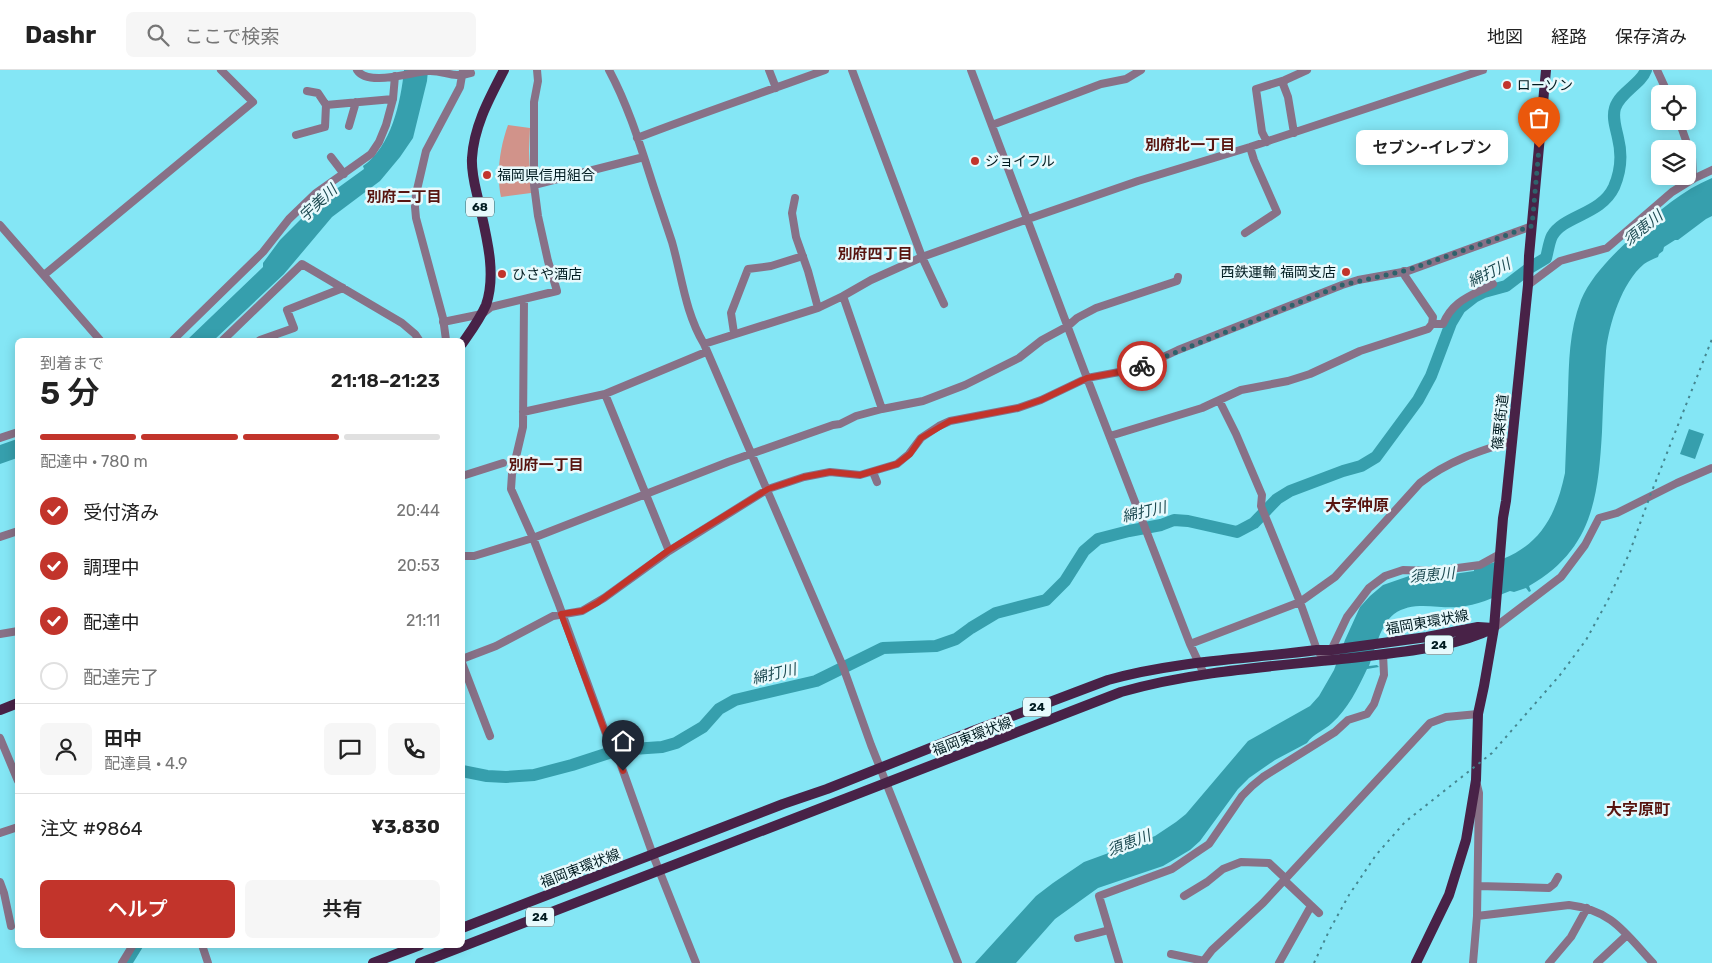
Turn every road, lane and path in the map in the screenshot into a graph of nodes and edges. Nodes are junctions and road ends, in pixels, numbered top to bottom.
1 (220, 70) edge
2 (357, 70) edge
3 (430, 70) edge
4 (504, 70) edge
5 (536, 70) edge
6 (609, 70) edge
7 (769, 70) edge
8 (825, 70) edge
9 (852, 70) edge
10 (971, 70) edge
11 (1141, 70) edge
12 (1307, 70) edge
13 (1483, 70) edge
14 (1546, 70) edge
15 (1657, 70) edge
16 (464, 73) edge
17 (376, 74) edge
18 (397, 76) junction
19 (1285, 80) junction
20 (1664, 85) edge
21 (776, 88) junction
22 (307, 91) dead end
23 (393, 99) junction
24 (356, 102) junction
25 (326, 105) junction
26 (992, 125) junction
27 (349, 126) dead end
28 (1294, 132) junction
29 (296, 134) dead end
30 (637, 138) junction
31 (1267, 142) junction
32 (1250, 147) junction
33 (644, 156) junction
34 (331, 157) dead end
35 (1712, 170) edge
36 (344, 174) junction
37 (1696, 178) edge
38 (534, 185) junction
39 (1683, 185) edge
40 (795, 198) dead end
41 (1028, 219) junction
42 (0, 225) edge
43 (1532, 226) junction
44 (1245, 234) dead end
45 (803, 256) junction
46 (922, 257) junction
47 (1404, 271) junction
48 (44, 275) junction
49 (1178, 276) dead end
50 (1493, 284) dead end
51 (1528, 285) junction
52 (343, 288) junction
53 (843, 296) junction
54 (524, 300) junction
55 (944, 304) dead end
56 (818, 308) junction
57 (482, 314) junction
58 (443, 322) junction
59 (1432, 324) junction
60 (1068, 326) junction
61 (734, 333) junction
62 (98, 338) edge
63 (175, 338) edge
64 (225, 338) edge
65 (266, 338) edge
66 (418, 338) edge
67 (446, 338) edge
68 (465, 340) edge
69 (705, 348) junction
70 (1087, 378) junction
71 (605, 394) junction
72 (1219, 400) junction
73 (882, 409) junction
74 (522, 412) junction
75 (15, 433) edge
76 (1110, 436) junction
77 (0, 438) edge
78 (1512, 441) junction
79 (751, 455) junction
80 (503, 464) dead end
81 (1712, 468) edge
82 (873, 472) junction
83 (465, 475) edge
84 (876, 482) dead end
85 (768, 489) junction
86 (646, 494) junction
87 (15, 532) edge
88 (0, 538) edge
89 (533, 538) junction
90 (669, 550) junction
91 (465, 556) edge
92 (1500, 558) junction
93 (1300, 602) junction
94 (561, 614) junction
95 (1494, 628) junction
96 (15, 632) edge
97 (0, 634) edge
98 (1190, 644) junction
99 (1317, 650) junction
100 (1383, 654) junction
101 (1332, 655) junction
102 (465, 658) edge
103 (1198, 664) junction
104 (465, 671) edge
105 (1204, 674) junction
106 (15, 704) edge
107 (0, 710) edge
108 (1478, 714) junction
109 (490, 736) dead end
110 (0, 738) edge
111 (880, 768) junction
112 (15, 775) edge
113 (1476, 780) junction
114 (886, 783) junction
115 (15, 828) edge
116 (0, 834) edge
117 (1466, 840) junction
118 (1478, 841) junction
119 (653, 854) junction
120 (659, 870) junction
121 (1558, 877) dead end
122 (1284, 879) junction
123 (0, 882) edge
124 (1478, 886) junction
125 (1184, 896) dead end
126 (1311, 906) junction
127 (1586, 908) junction
128 (1319, 913) dead end
129 (1477, 916) junction
130 (10, 926) dead end
131 (465, 927) edge
132 (1109, 930) junction
133 (1627, 935) junction
134 (1078, 938) dead end
135 (465, 945) edge
136 (131, 948) edge
137 (203, 948) edge
138 (412, 948) edge
139 (459, 948) edge
140 (1171, 954) dead end
141 (1203, 962) edge
142 (122, 963) edge
143 (208, 963) edge
144 (372, 963) edge
145 (420, 963) edge
146 (696, 963) edge
147 (958, 963) edge
148 (1119, 963) edge
149 (1279, 963) edge
150 (1416, 963) edge
151 (1473, 963) edge
152 (1549, 963) edge
153 (1597, 963) edge
154 (1653, 963) edge

1 - 48 street
2 - 17 street
3 - 16 street
3 - 18 street
4 - 57 main road, 68
5 - 38 street
6 - 30 street
7 - 21 street
8 - 21 street
9 - 46 street
10 - 26 street
11 - 26 street
12 - 19 street
13 - 28 street
14 - 43 main road
15 - 20 street
16 - 58 street
17 - 18 street
18 - 23 street
19 - 28 street
19 - 31 street
21 - 30 street
22 - 25 street
23 - 24 street
23 - 36 street
24 - 25 street
24 - 27 street
25 - 29 street
26 - 41 street
28 - 31 street
30 - 33 street
31 - 32 street
32 - 41 street
32 - 44 street
33 - 38 street
33 - 69 street
34 - 36 street
35 - 37 street
36 - 63 street
38 - 54 street
39 - 51 street
40 - 45 street
41 - 46 street
41 - 60 street
42 - 48 street
43 - 47 street
43 - 51 main road, 篠栗街道
45 - 56 street
45 - 61 street
46 - 53 street
46 - 55 street
47 - 59 street
47 - 70 street
48 - 62 street
49 - 60 street
50 - 59 street
51 - 78 main road, 篠栗街道
52 - 64 street
52 - 65 street
52 - 66 street
53 - 56 street
53 - 73 street
54 - 57 street
54 - 74 street
56 - 61 street
57 - 58 street
57 - 68 main road, 68
58 - 67 street
59 - 72 street
60 - 70 street
60 - 73 street
61 - 69 street
69 - 71 street
69 - 79 street
70 - 76 street
70 - 82 street
71 - 74 street
71 - 86 street
72 - 76 street
72 - 93 street
73 - 79 street
74 - 89 street
75 - 77 street
76 - 98 street
78 - 92 main road, 篠栗街道
78 - 93 street
79 - 85 street
79 - 86 street
80 - 83 street
81 - 95 street
82 - 84 street
82 - 85 street
85 - 90 street
85 - 111 street
86 - 89 street
86 - 90 street
87 - 88 street
89 - 91 street
89 - 94 street
90 - 94 street
92 - 95 main road, 篠栗街道
92 - 101 street
93 - 98 street
93 - 99 street
94 - 102 street
94 - 119 street
95 - 100 main road, 福岡東環状線 / 24
95 - 101 main road, 福岡東環状線 / 24
95 - 108 main road, 篠栗街道
96 - 97 street
98 - 103 street
99 - 101 main road, 福岡東環状線 / 24
99 - 103 main road, 福岡東環状線 / 24
100 - 101 main road, 福岡東環状線 / 24
100 - 132 street
101 - 105 main road, 福岡東環状線 / 24
103 - 105 street
103 - 111 main road, 福岡東環状線 / 24
104 - 109 street
105 - 114 main road, 福岡東環状線 / 24
106 - 107 main road
108 - 113 main road, 篠栗街道
108 - 122 street
110 - 112 street
111 - 114 street
111 - 119 main road, 福岡東環状線 / 24
113 - 117 main road, 篠栗街道
113 - 118 street
114 - 120 main road, 福岡東環状線 / 24
114 - 147 street
115 - 116 street
117 - 118 street
117 - 150 main road, 篠栗街道
118 - 124 street
119 - 120 street
119 - 131 main road, 福岡東環状線 / 24
120 - 135 main road, 福岡東環状線 / 24
120 - 146 street
121 - 124 street
122 - 125 street
122 - 126 street
122 - 141 street
123 - 130 street
124 - 129 street
126 - 128 street
126 - 149 street
127 - 129 street
127 - 133 street
127 - 152 street
129 - 151 street
132 - 134 street
132 - 148 street
133 - 153 street
133 - 154 street
136 - 142 street
137 - 143 street
138 - 144 main road
139 - 145 main road, 福岡東環状線 / 24
140 - 141 street

